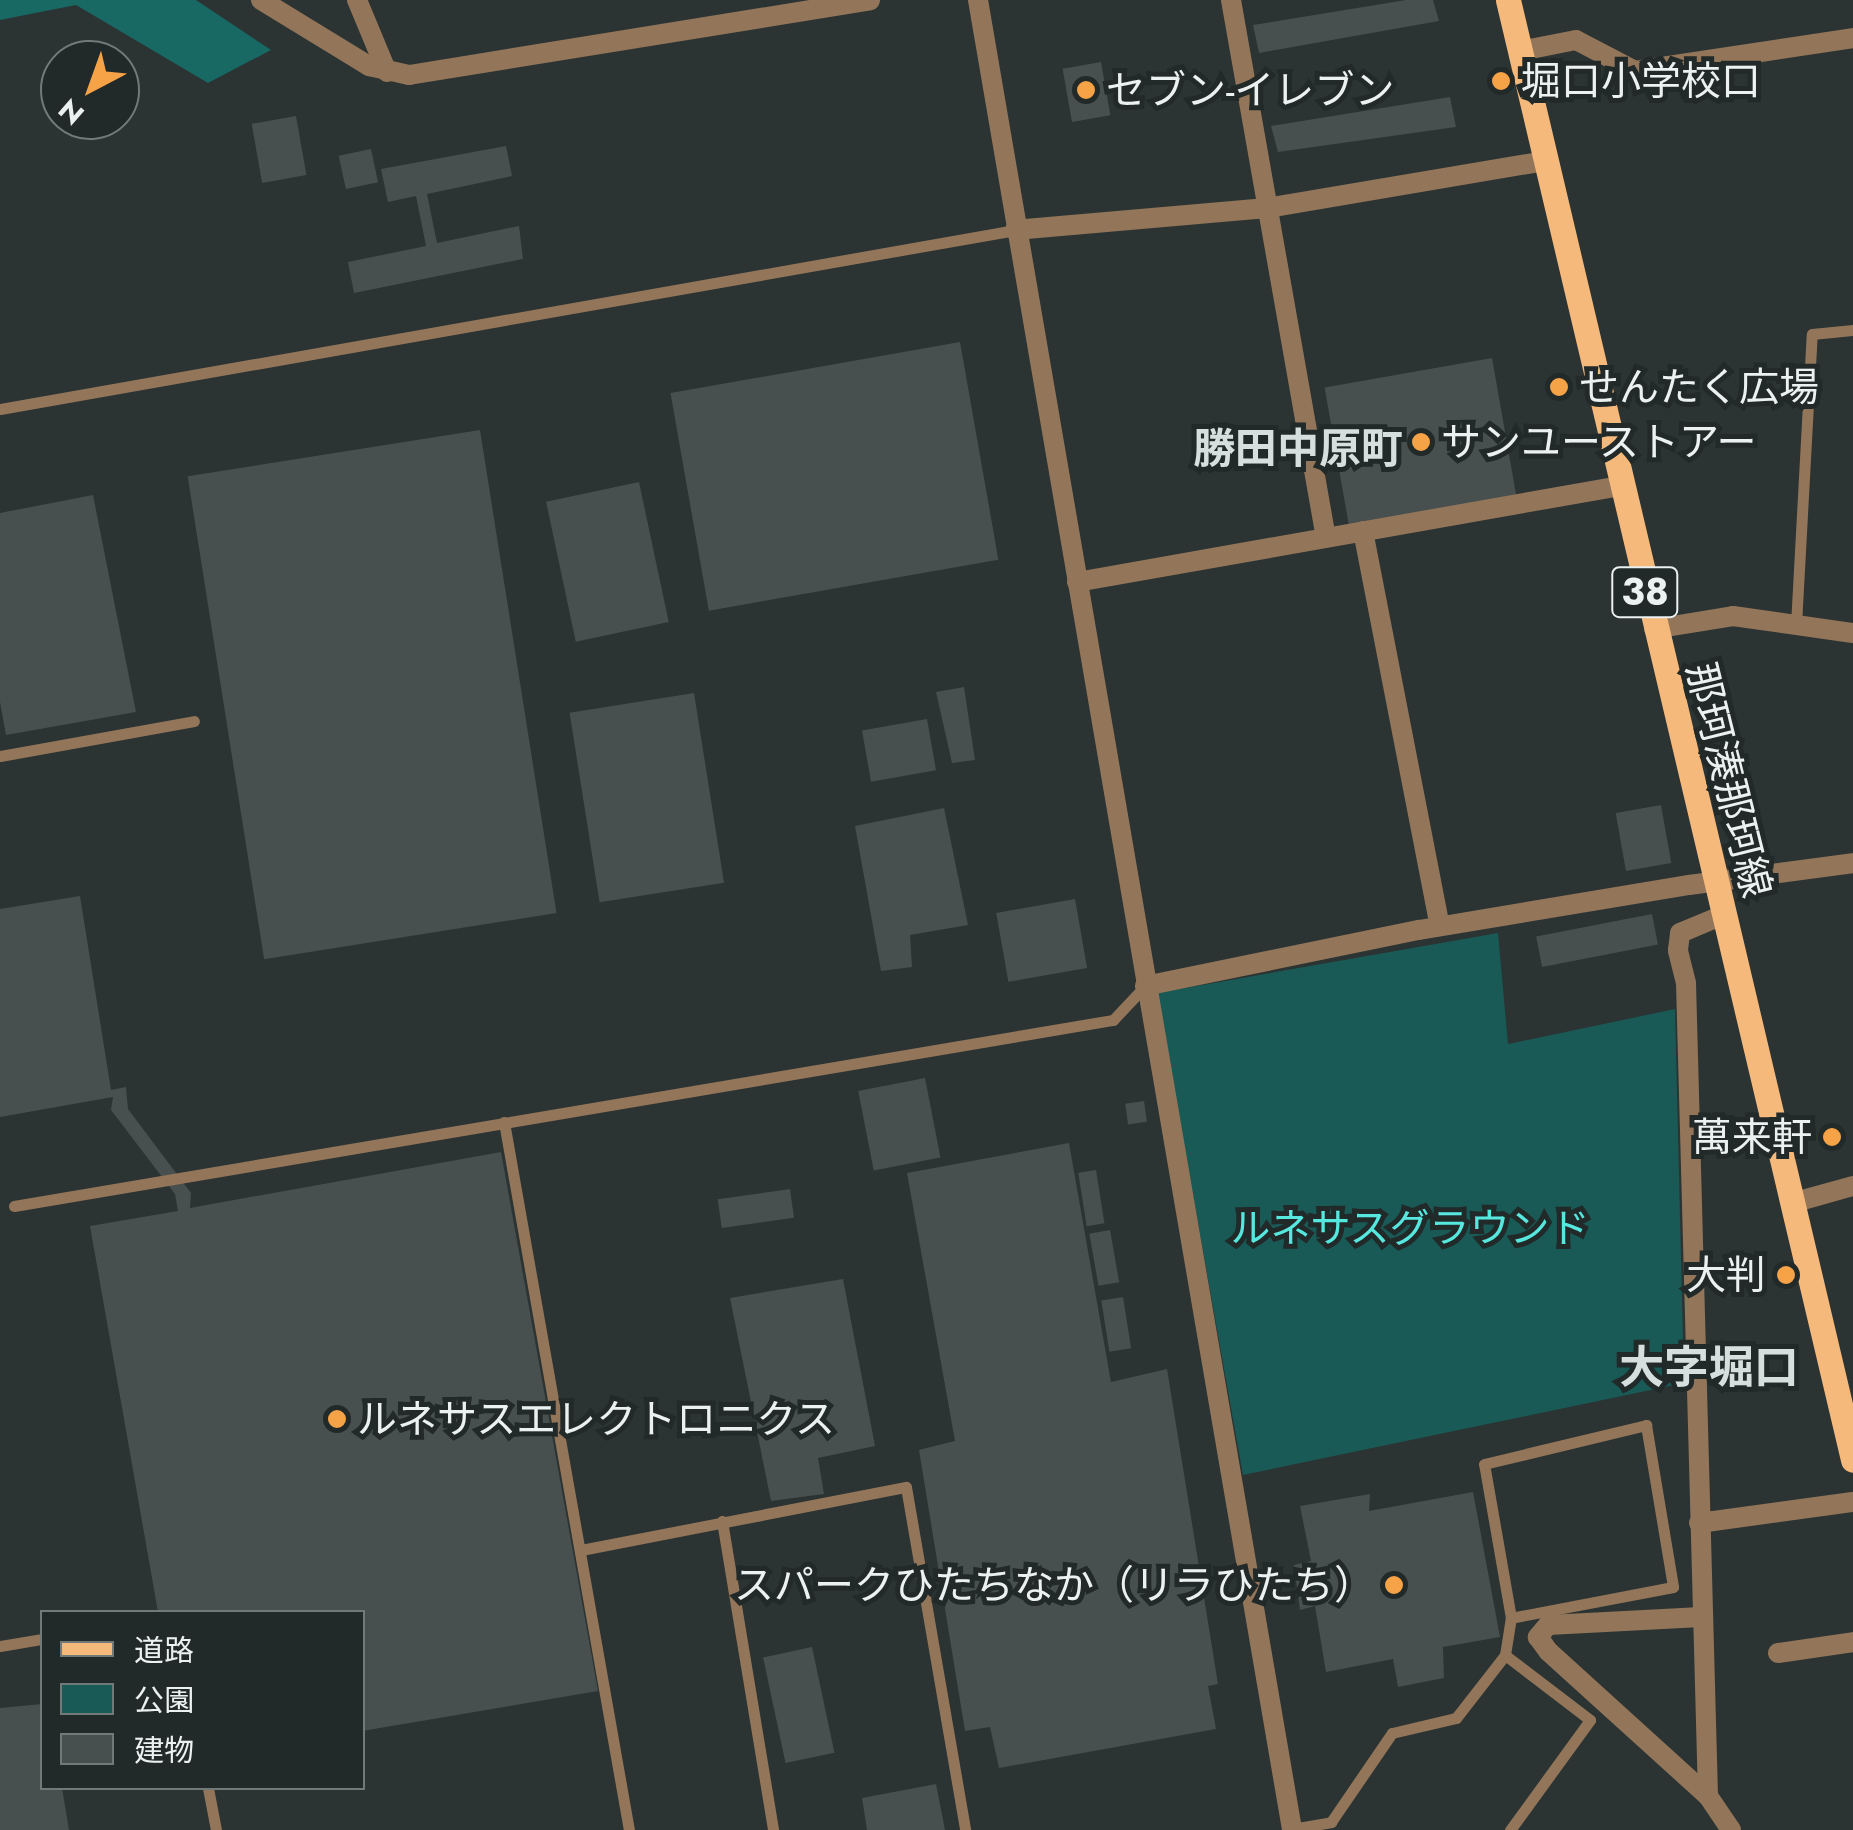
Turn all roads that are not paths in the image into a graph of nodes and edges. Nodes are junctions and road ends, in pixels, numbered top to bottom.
1 (261, 0) edge
2 (358, 0) edge
3 (866, 0) edge
4 (978, 0) edge
5 (1231, 0) edge
6 (1508, 0) edge
7 (1853, 38) edge
8 (1520, 51) junction
9 (386, 72) junction
10 (1546, 161) junction
11 (1267, 208) junction
12 (1016, 230) junction
13 (1853, 330) edge
14 (0, 408) edge
15 (1620, 486) junction
16 (1363, 532) junction
17 (1326, 538) junction
18 (1077, 582) junction
19 (1796, 625) junction
20 (1654, 629) junction
21 (1853, 633) edge
22 (194, 721) dead end
23 (0, 756) edge
24 (1853, 863) edge
25 (1715, 882) junction
26 (1723, 915) junction
27 (1440, 926) junction
28 (1145, 986) junction
29 (504, 1122) junction
30 (1853, 1186) edge
31 (1792, 1203) junction
32 (14, 1206) dead end
33 (1853, 1460) edge
34 (1853, 1502) edge
35 (722, 1522) junction
36 (1699, 1523) junction
37 (581, 1550) junction
38 (1701, 1616) junction
39 (1512, 1618) junction
40 (40, 1639) edge
41 (1853, 1642) edge
42 (0, 1646) edge
43 (1778, 1653) dead end
44 (1505, 1655) junction
45 (208, 1790) edge
46 (1708, 1796) junction
47 (1292, 1829) edge
48 (216, 1830) edge
49 (629, 1830) edge
50 (773, 1830) edge
51 (965, 1830) edge
52 (1510, 1830) edge
53 (1731, 1830) edge

1 - 9 street
2 - 9 street
3 - 9 street
4 - 12 street
5 - 11 street
6 - 8 main road, 那珂湊那珂線 / 38
7 - 8 street
8 - 10 main road, 那珂湊那珂線 / 38
10 - 11 street
10 - 15 main road, 那珂湊那珂線 / 38
11 - 12 street
11 - 17 street
12 - 14 lane
12 - 18 street
13 - 19 lane
15 - 16 street
15 - 20 main road, 那珂湊那珂線 / 38
16 - 17 street
16 - 27 street
17 - 18 street
18 - 28 street
19 - 20 street
19 - 21 street
20 - 25 main road, 那珂湊那珂線 / 38
22 - 23 lane
24 - 25 street
25 - 26 main road, 那珂湊那珂線 / 38
25 - 27 street
26 - 31 main road, 那珂湊那珂線 / 38
26 - 36 street
27 - 28 street
28 - 29 lane
28 - 47 street
29 - 32 lane
29 - 37 lane
30 - 31 street
31 - 33 main road, 那珂湊那珂線 / 38
34 - 36 street
35 - 37 lane
35 - 50 lane
35 - 51 lane
36 - 38 street
37 - 49 lane
38 - 46 street
38 - 46 street
39 - 39 lane
39 - 44 lane
40 - 42 lane
41 - 43 street
44 - 47 lane
44 - 52 lane
45 - 48 lane
46 - 53 street

